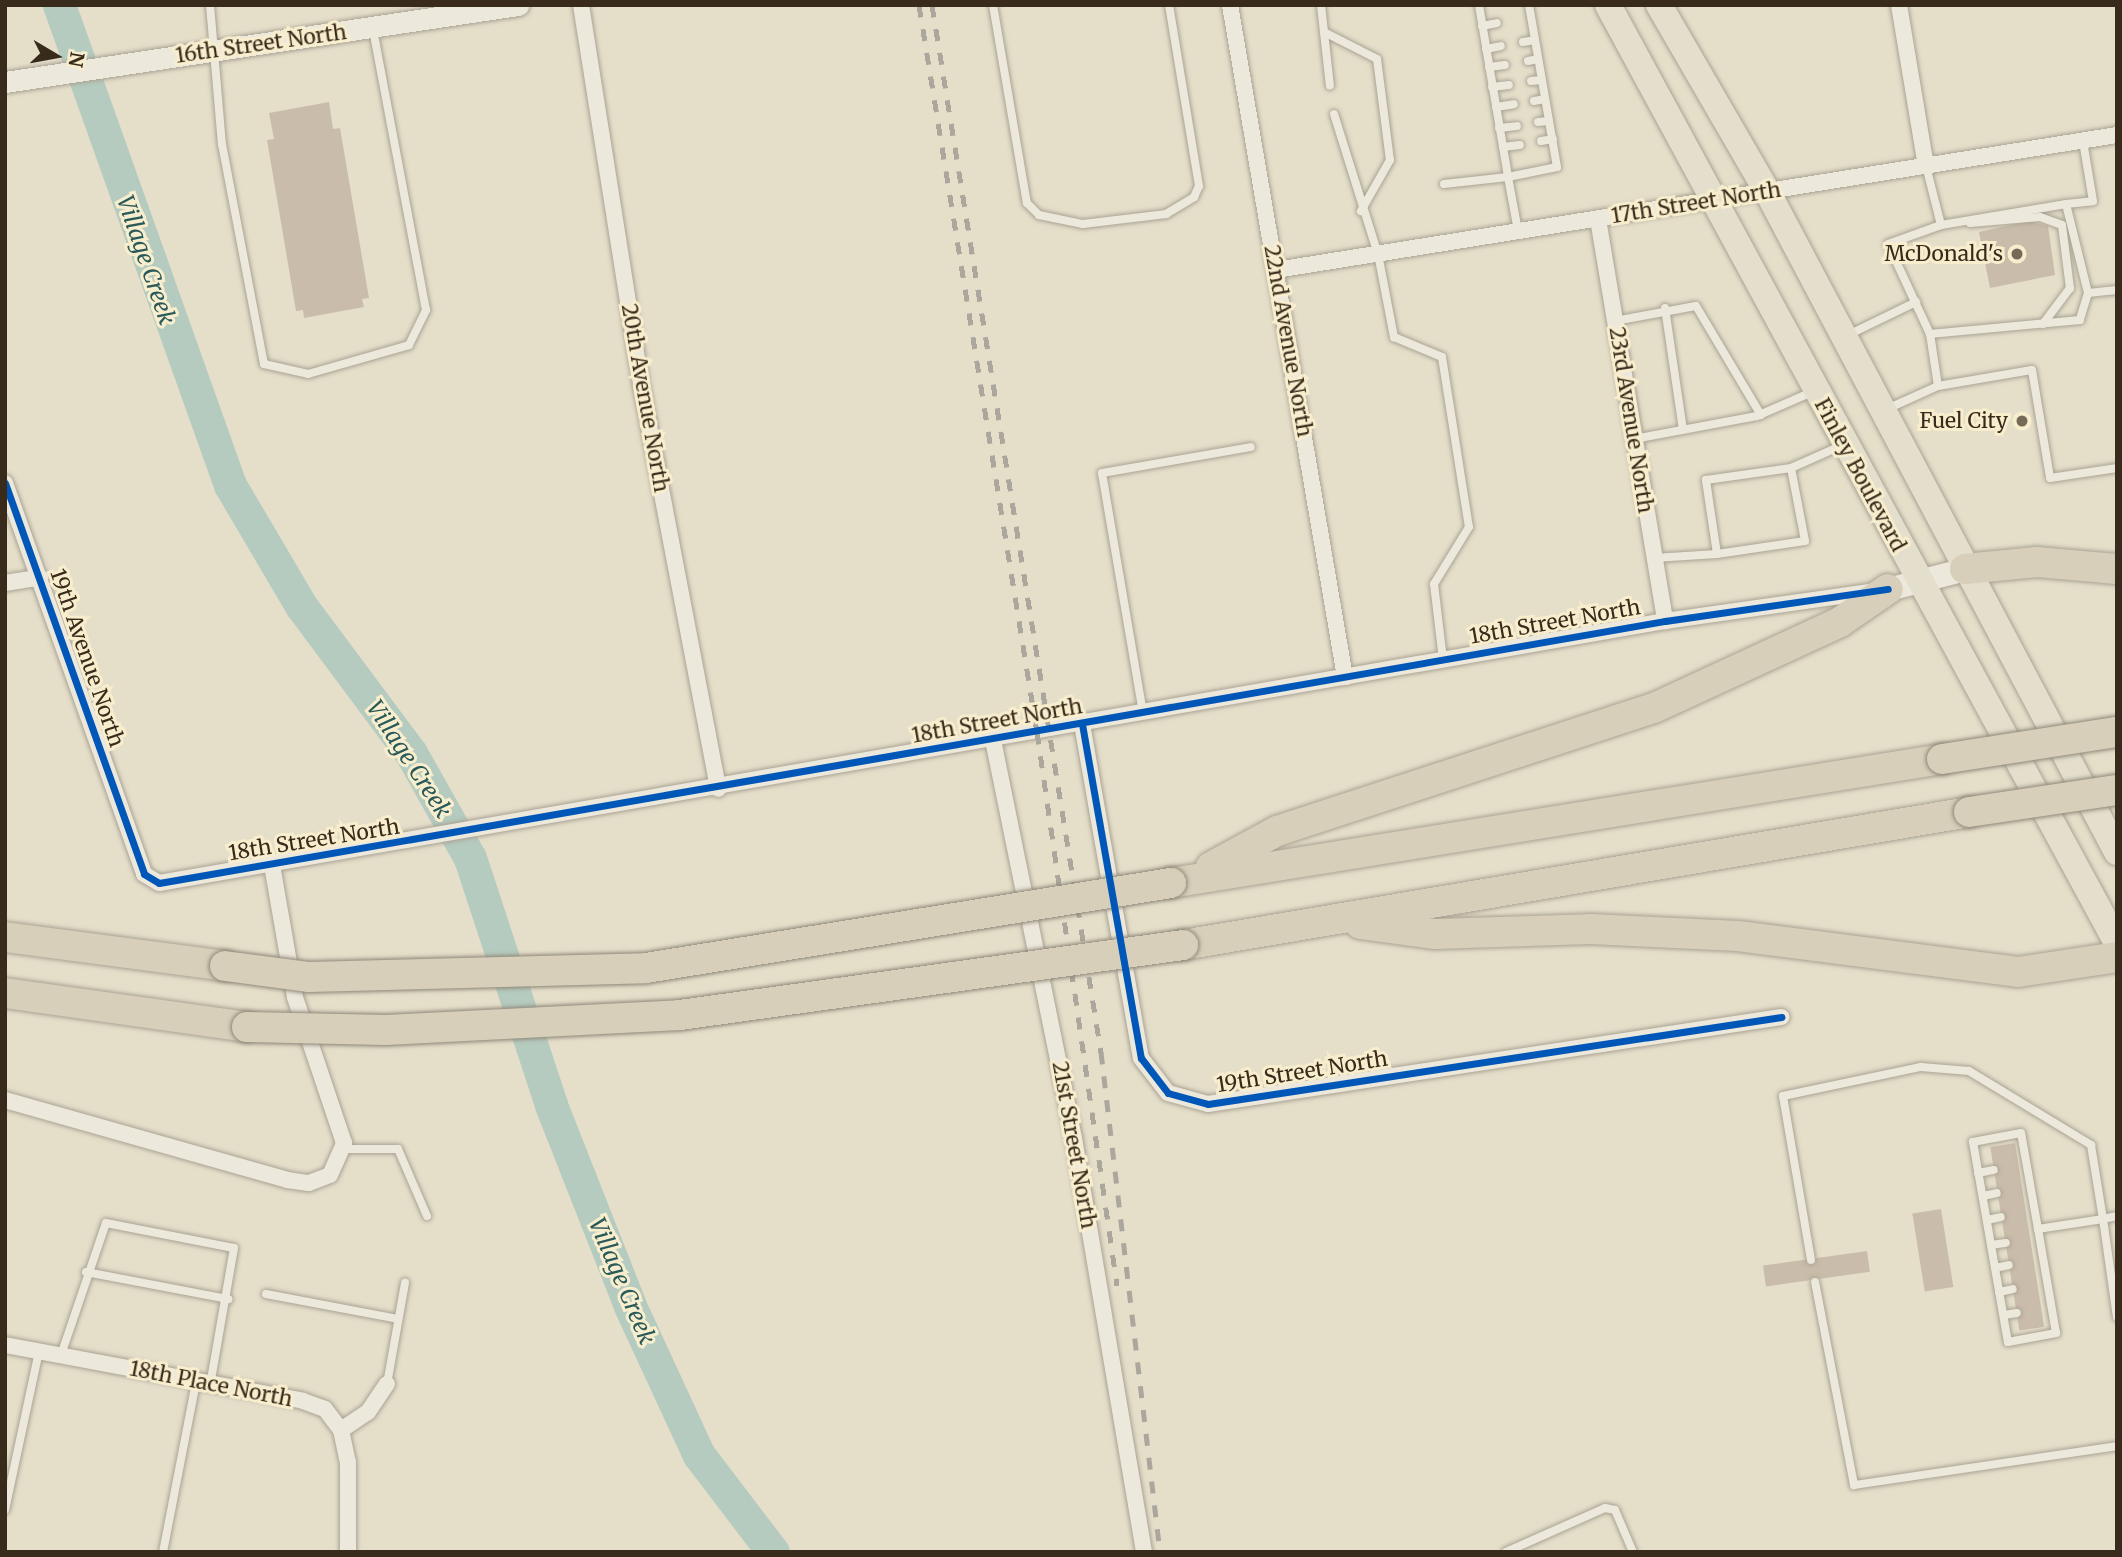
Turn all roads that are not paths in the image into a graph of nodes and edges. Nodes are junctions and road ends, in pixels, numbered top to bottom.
1 (210, 5) edge
2 (518, 5) edge
3 (580, 5) edge
4 (993, 5) edge
5 (1169, 5) edge
6 (1230, 5) edge
7 (1321, 5) edge
8 (1479, 5) edge
9 (1529, 5) edge
10 (1608, 5) edge
11 (1659, 5) edge
12 (1899, 5) edge
13 (1531, 19) junction
14 (1520, 20) dead end
15 (1497, 23) dead end
16 (1482, 26) junction
17 (373, 29) junction
18 (1324, 32) junction
19 (1535, 40) junction
20 (1523, 42) dead end
21 (1502, 46) dead end
22 (1486, 49) junction
23 (213, 51) junction
24 (1538, 59) junction
25 (1528, 61) dead end
26 (1505, 65) dead end
27 (1489, 67) junction
28 (1542, 80) junction
29 (1531, 81) dead end
30 (5, 82) edge
31 (1509, 85) dead end
32 (1330, 86) dead end
33 (1492, 87) junction
34 (1545, 99) junction
35 (1534, 100) dead end
36 (1514, 104) dead end
37 (1496, 107) junction
38 (1334, 114) dead end
39 (1549, 121) junction
40 (1538, 122) dead end
41 (1517, 126) dead end
42 (1499, 128) junction
43 (2117, 135) edge
44 (1553, 139) junction
45 (1541, 141) dead end
46 (2083, 141) junction
47 (1520, 145) dead end
48 (1503, 148) junction
49 (1926, 166) junction
50 (1508, 177) junction
51 (1444, 184) dead end
52 (1767, 191) junction
53 (1716, 200) junction
54 (2066, 204) junction
55 (1361, 211) junction
56 (1598, 219) junction
57 (1960, 222) junction
58 (1941, 225) junction
59 (1518, 232) junction
60 (1378, 254) junction
61 (1276, 270) junction
62 (2117, 290) edge
63 (2088, 293) junction
64 (1916, 302) junction
65 (1665, 308) junction
66 (1615, 321) junction
67 (2043, 324) junction
68 (1930, 334) junction
69 (1841, 338) junction
70 (1938, 386) junction
71 (1815, 390) junction
72 (1881, 412) junction
73 (1760, 415) junction
74 (1683, 430) junction
75 (1634, 439) junction
76 (1843, 445) junction
77 (1251, 447) dead end
78 (1791, 468) junction
79 (2117, 468) edge
80 (5, 483) edge
81 (1717, 554) junction
82 (1654, 558) junction
83 (1965, 569) junction
84 (2117, 569) edge
85 (40, 577) junction
86 (5, 583) edge
87 (1901, 584) junction
88 (1665, 621) junction
89 (1443, 660) junction
90 (1345, 677) junction
91 (1143, 713) junction
92 (1082, 724) junction
93 (2117, 732) edge
94 (993, 740) junction
95 (718, 789) junction
96 (2117, 790) edge
97 (135, 845) joint
98 (2117, 852) edge
99 (272, 864) junction
100 (1180, 881) junction
101 (1331, 920) junction
102 (5, 937) edge
103 (2117, 943) edge
104 (2117, 957) edge
105 (5, 993) edge
106 (1781, 1017) dead end
107 (5, 1100) edge
108 (341, 1149) junction
109 (1994, 1170) dead end
110 (1979, 1173) junction
111 (1997, 1193) dead end
112 (1983, 1196) junction
113 (427, 1216) dead end
114 (2117, 1216) edge
115 (2001, 1217) dead end
116 (2102, 1219) junction
117 (1987, 1220) junction
118 (2036, 1234) junction
119 (2006, 1243) dead end
120 (1991, 1245) junction
121 (1811, 1260) dead end
122 (2009, 1265) dead end
123 (1995, 1268) junction
124 (86, 1272) junction
125 (1815, 1282) dead end
126 (405, 1283) dead end
127 (2013, 1289) dead end
128 (1999, 1292) junction
129 (266, 1294) dead end
130 (228, 1299) junction
131 (2017, 1313) dead end
132 (2004, 1315) junction
133 (2117, 1317) edge
134 (398, 1319) junction
135 (5, 1345) edge
136 (39, 1351) junction
137 (61, 1355) junction
138 (203, 1383) junction
139 (387, 1384) joint
140 (341, 1430) junction
141 (2117, 1446) edge
142 (5, 1510) edge
143 (163, 1552) edge
144 (348, 1552) edge
145 (1143, 1552) edge
146 (1506, 1552) edge
147 (1633, 1552) edge

1 - 23 lane
2 - 17 street, 16th Street North
3 - 95 street, 20th Avenue North
4 - 5 lane
6 - 61 street, 22nd Avenue North
7 - 18 lane
8 - 16 lane
9 - 13 lane
10 - 53 main road, Finley Boulevard
11 - 52 main road
12 - 49 street
13 - 14 lane
13 - 19 lane
15 - 16 lane
16 - 22 lane
17 - 23 street, 16th Street North
17 - 23 lane
18 - 32 lane
18 - 55 lane
19 - 20 lane
19 - 24 lane
21 - 22 lane
22 - 27 lane
23 - 30 street, 16th Street North
24 - 25 lane
24 - 28 lane
26 - 27 lane
27 - 33 lane
28 - 29 lane
28 - 34 lane
31 - 33 lane
33 - 37 lane
34 - 35 lane
34 - 39 lane
36 - 37 lane
37 - 42 lane
38 - 55 lane
39 - 40 lane
39 - 44 lane
41 - 42 lane
42 - 48 lane
43 - 46 street, 17th Street North
44 - 45 lane
44 - 50 lane
46 - 49 street, 17th Street North
46 - 54 lane
47 - 48 lane
48 - 50 lane
49 - 52 street, 17th Street North
49 - 58 lane
50 - 51 lane
50 - 59 lane
52 - 53 street, 17th Street North
52 - 69 main road
53 - 56 street, 17th Street North
53 - 71 main road, Finley Boulevard
54 - 57 lane
54 - 63 lane
55 - 60 lane
56 - 59 street, 17th Street North
56 - 66 street, 23rd Avenue North
57 - 58 lane
57 - 67 lane
58 - 64 lane
59 - 60 street, 17th Street North
60 - 61 street, 17th Street North
60 - 89 lane
61 - 90 street, 22nd Avenue North
62 - 63 lane
63 - 67 lane
64 - 68 lane
64 - 69 lane
65 - 66 lane
65 - 73 lane
65 - 74 lane
66 - 75 street, 23rd Avenue North
67 - 68 lane
68 - 70 lane
69 - 72 main road
70 - 72 lane
70 - 79 lane
71 - 73 lane
71 - 76 main road, Finley Boulevard
72 - 83 main road
73 - 74 lane
74 - 75 lane
75 - 82 street, 23rd Avenue North
76 - 78 lane
76 - 87 main road, Finley Boulevard
77 - 91 lane
78 - 81 lane
78 - 81 lane
80 - 85 street, 19th Avenue North
81 - 82 lane
82 - 88 street, 23rd Avenue North
83 - 84 highway
83 - 87 main road, 18th Street North
83 - 98 main road
85 - 86 street
85 - 97 street, 19th Avenue North
87 - 88 street, 18th Street North
87 - 100 highway
87 - 103 main road, Finley Boulevard
88 - 89 street, 18th Street North
89 - 90 street, 18th Street North
90 - 91 street, 18th Street North
91 - 92 street, 18th Street North
92 - 94 street, 18th Street North
92 - 106 street, 19th Street North
93 - 100 highway, bridge
94 - 95 street, 18th Street North
94 - 145 street, 21st Street North
95 - 99 street, 18th Street North
96 - 101 highway, bridge
97 - 99 street, 18th Street North
99 - 108 street
100 - 102 highway, bridge
101 - 104 highway
101 - 105 highway, bridge
107 - 108 street
108 - 113 lane
109 - 110 lane
110 - 112 lane
110 - 118 lane
111 - 112 lane
112 - 117 lane
114 - 116 lane
115 - 117 lane
116 - 118 lane
116 - 121 lane
116 - 133 lane
117 - 120 lane
118 - 132 lane
119 - 120 lane
120 - 123 lane
122 - 123 lane
123 - 128 lane
124 - 130 lane
124 - 130 lane
124 - 137 lane
125 - 141 lane
126 - 134 lane
127 - 128 lane
128 - 132 lane
129 - 134 lane
130 - 138 lane
131 - 132 lane
134 - 139 lane
135 - 136 street, 18th Place North
136 - 137 street, 18th Place North
136 - 142 lane
137 - 138 street, 18th Place North
138 - 140 street, 18th Place North
138 - 143 lane
139 - 140 street
140 - 144 street
146 - 147 lane

